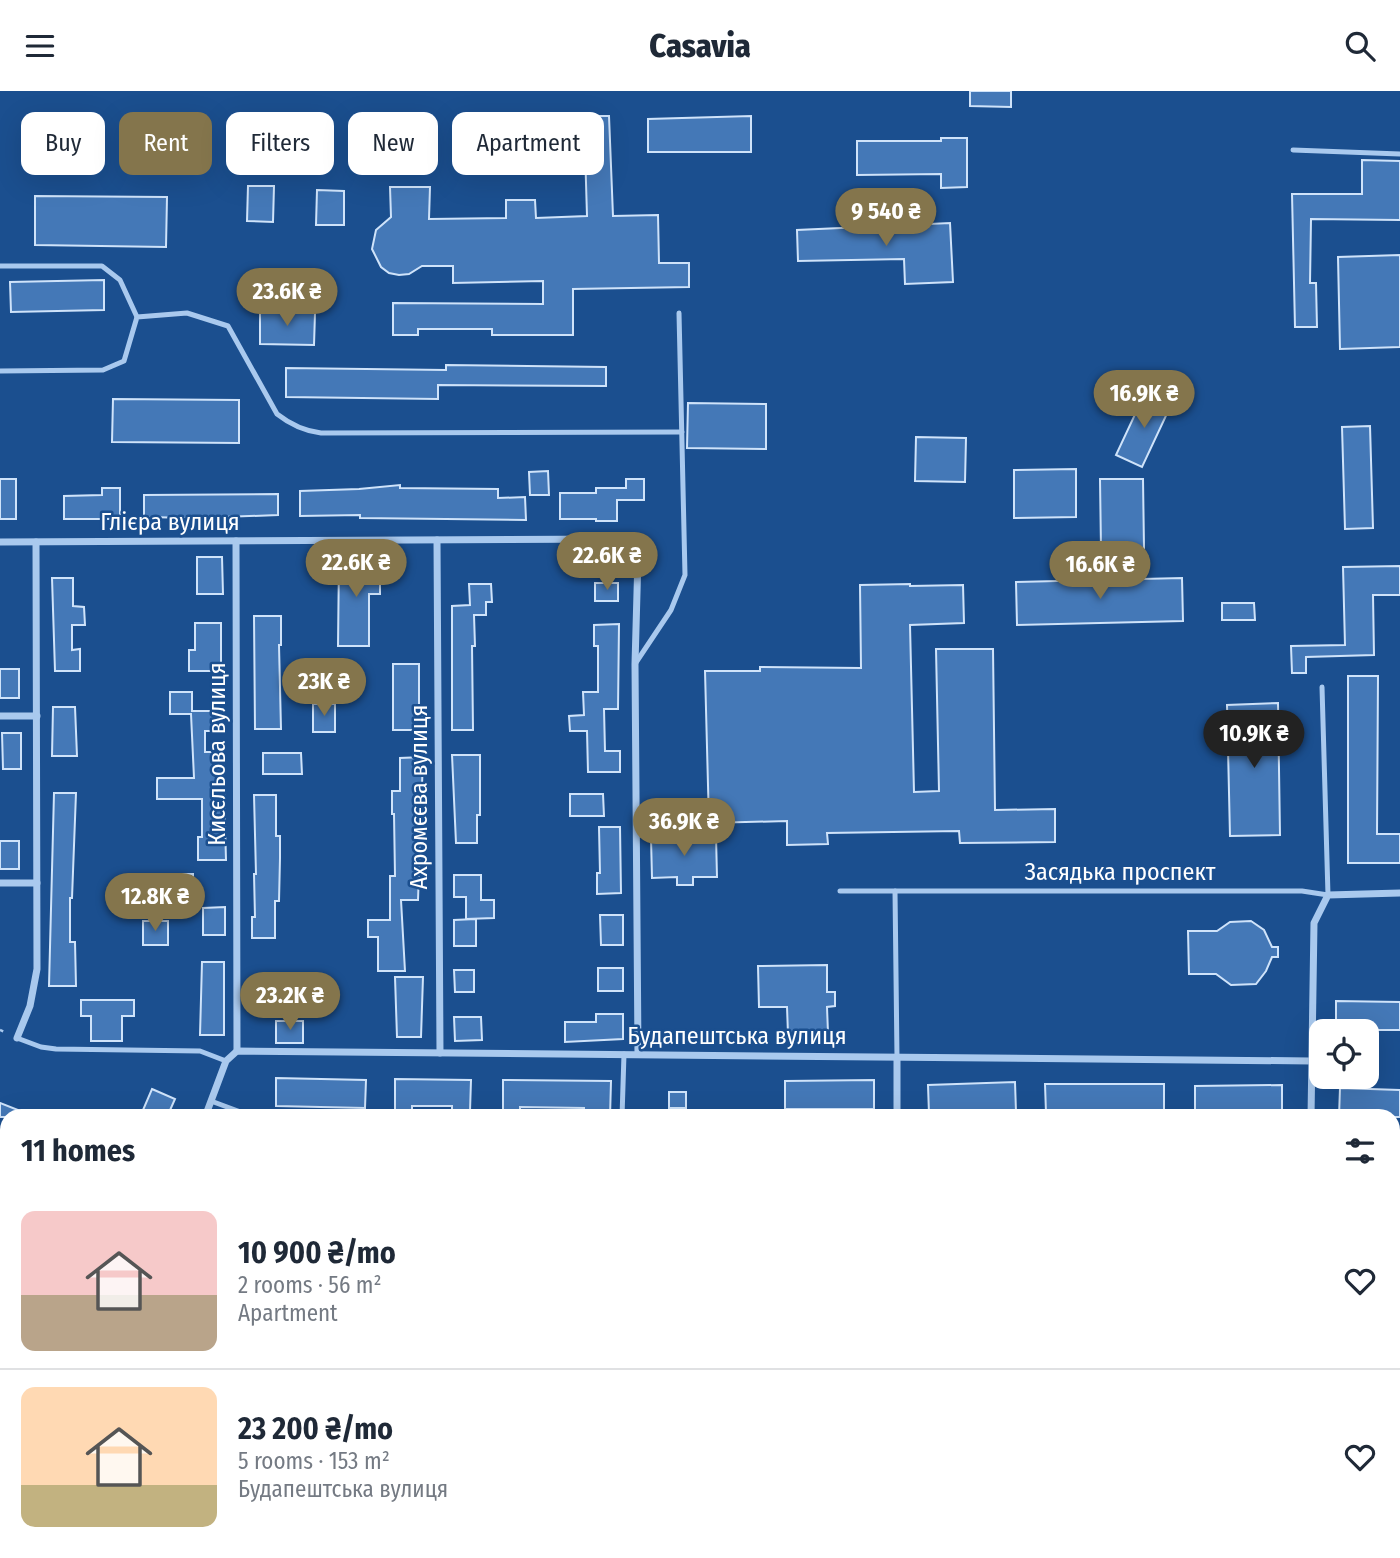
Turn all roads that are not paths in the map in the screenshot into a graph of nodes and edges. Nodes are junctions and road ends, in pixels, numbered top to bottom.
1 (1293, 150) dead end
2 (1400, 155) edge
3 (0, 266) edge
4 (679, 313) dead end
5 (137, 317) junction
6 (0, 371) edge
7 (682, 432) junction
8 (437, 540) junction
9 (236, 541) junction
10 (36, 542) junction
11 (0, 543) edge
12 (635, 664) junction
13 (1322, 687) dead end
14 (0, 716) edge
15 (37, 716) junction
16 (0, 883) edge
17 (37, 883) junction
18 (840, 891) dead end
19 (894, 891) junction
20 (1400, 893) edge
21 (1328, 895) junction
22 (1312, 1019) edge
23 (16, 1038) joint
24 (237, 1051) junction
25 (440, 1053) junction
26 (624, 1054) junction
27 (638, 1054) junction
28 (897, 1057) junction
29 (226, 1061) junction
30 (1309, 1061) edge
31 (1311, 1089) edge
32 (211, 1101) junction
33 (208, 1109) edge
34 (232, 1109) edge
35 (622, 1109) edge
36 (897, 1109) edge
37 (1311, 1109) edge

1 - 2 lane
3 - 5 lane
4 - 7 lane
5 - 6 lane
5 - 7 lane
7 - 12 lane
8 - 9 street, Глієра вулиця
8 - 12 street, Глієра вулиця
8 - 25 street, Ахромєєва вулиця
9 - 10 street, Глієра вулиця
9 - 24 street, Кисєльова вулиця
10 - 11 street, Глієра вулиця
10 - 15 street
12 - 27 street
13 - 21 lane
14 - 15 street
15 - 17 street
16 - 17 street
17 - 23 street
18 - 19 lane, Засядька проспект
19 - 21 lane, Засядька проспект
19 - 28 lane
20 - 21 street, Засядька проспект
21 - 22 street
23 - 29 lane
24 - 25 street, Будапештська вулиця
24 - 29 street
25 - 26 street, Будапештська вулиця
26 - 27 street, Будапештська вулиця
26 - 35 lane
27 - 28 street, Будапештська вулиця
28 - 30 street, Будапештська вулиця
28 - 36 street
29 - 32 street
31 - 37 street
32 - 33 street
32 - 34 lane

